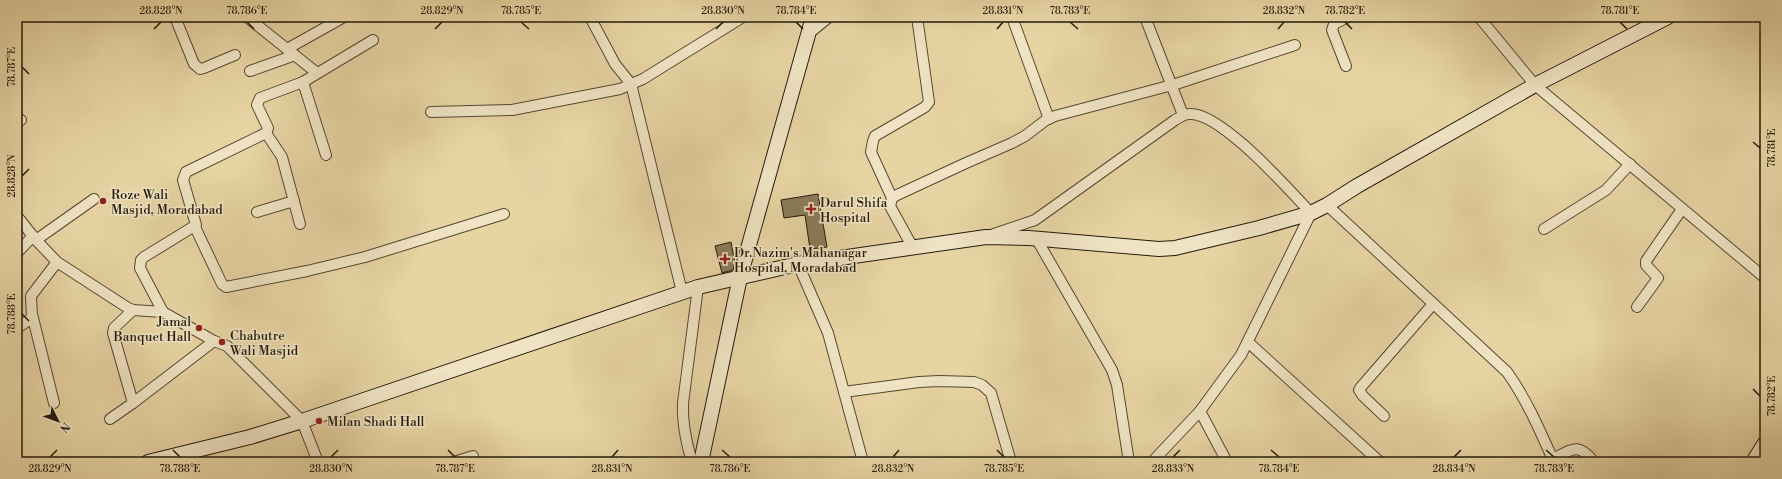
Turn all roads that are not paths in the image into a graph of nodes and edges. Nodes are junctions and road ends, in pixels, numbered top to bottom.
1 (175, 17) edge
2 (247, 17) edge
3 (344, 17) edge
4 (590, 17) edge
5 (743, 17) edge
6 (829, 17) edge
7 (917, 17) edge
8 (1012, 17) edge
9 (1145, 17) edge
10 (1348, 17) edge
11 (1479, 17) edge
12 (1668, 17) edge
13 (810, 18) edge
14 (807, 35) junction
15 (373, 40) dead end
16 (1295, 45) dead end
17 (291, 52) junction
18 (235, 55) dead end
19 (1346, 66) dead end
20 (250, 71) dead end
21 (317, 73) junction
22 (303, 82) junction
23 (631, 84) junction
24 (1172, 85) junction
25 (1535, 85) junction
26 (431, 112) dead end
27 (1183, 115) junction
28 (1049, 119) junction
29 (266, 133) junction
30 (326, 155) dead end
31 (1630, 164) junction
32 (892, 198) junction
33 (94, 199) dead end
34 (294, 201) junction
35 (1327, 205) junction
36 (1682, 208) junction
37 (257, 212) dead end
38 (1311, 213) junction
39 (504, 214) dead end
40 (18, 219) edge
41 (300, 224) dead end
42 (195, 227) junction
43 (1544, 229) dead end
44 (986, 237) junction
45 (35, 238) junction
46 (1036, 238) junction
47 (913, 248) junction
48 (17, 253) edge
49 (57, 262) junction
50 (798, 264) junction
51 (740, 277) junction
52 (1765, 278) edge
53 (698, 287) junction
54 (682, 292) junction
55 (1433, 304) junction
56 (1637, 307) dead end
57 (133, 310) junction
58 (163, 312) junction
59 (32, 314) junction
60 (17, 328) edge
61 (214, 341) junction
62 (1248, 342) junction
63 (844, 392) junction
64 (133, 403) junction
65 (54, 404) dead end
66 (1200, 411) junction
67 (1384, 416) dead end
68 (110, 419) dead end
69 (302, 421) junction
70 (1765, 443) edge
71 (473, 456) dead end
72 (1554, 460) edge
73 (148, 462) edge
74 (318, 462) edge
75 (454, 462) edge
76 (692, 462) edge
77 (701, 462) edge
78 (863, 462) edge
79 (1011, 462) edge
80 (1129, 462) edge
81 (1152, 462) edge
82 (1227, 462) edge
83 (1380, 462) edge
84 (1594, 462) edge
85 (1753, 462) edge

1 - 18 street
2 - 17 street
3 - 17 street
4 - 23 street
5 - 23 street
6 - 14 street
7 - 32 street
8 - 28 street
9 - 24 street
10 - 19 street
11 - 25 street
12 - 25 street
13 - 14 street
14 - 51 street
15 - 21 street
16 - 24 street
17 - 20 street
17 - 21 street
21 - 22 street
22 - 29 street
22 - 30 street
23 - 26 street
23 - 54 street
24 - 27 street
24 - 28 street
25 - 31 street
25 - 35 street
27 - 38 street
27 - 44 street
28 - 32 street
29 - 34 street
29 - 42 street
31 - 36 street
31 - 43 street
32 - 47 street
33 - 45 street
34 - 37 street
34 - 41 street
35 - 38 street
35 - 55 street
36 - 52 street
36 - 56 street
38 - 46 street
38 - 62 street
39 - 42 street
40 - 45 street
42 - 58 street
44 - 46 street
44 - 47 street
45 - 48 street
45 - 49 street
46 - 80 street
47 - 50 street
49 - 57 street
49 - 59 street
50 - 51 street
50 - 63 street
51 - 53 street
51 - 77 street
53 - 54 street
53 - 76 street
54 - 69 street
55 - 67 street
55 - 72 street
57 - 58 street
57 - 64 street
58 - 61 street
59 - 60 street
59 - 65 street
61 - 64 street
61 - 69 street
62 - 66 street
62 - 83 street
63 - 78 street
63 - 79 street
64 - 68 street
66 - 81 street
66 - 82 street
69 - 73 street
69 - 74 street
70 - 85 street
71 - 75 street
72 - 84 street

